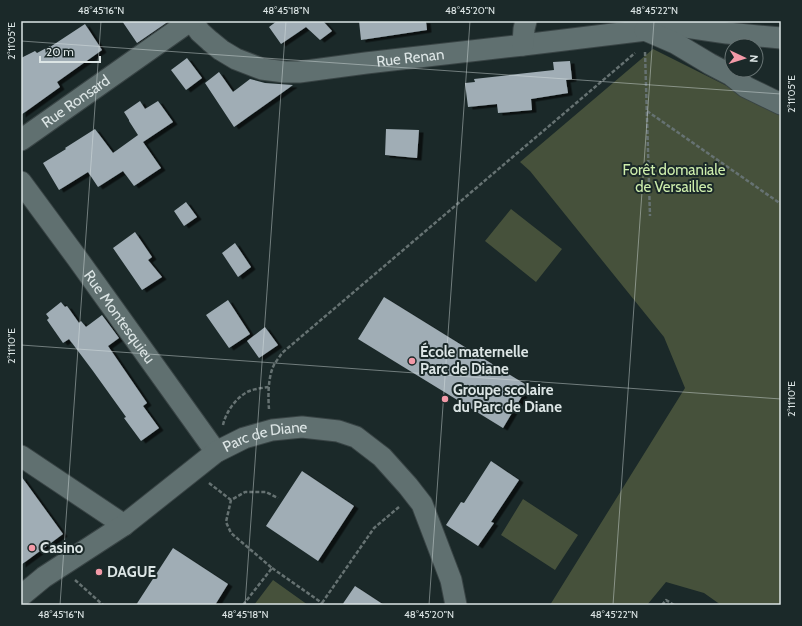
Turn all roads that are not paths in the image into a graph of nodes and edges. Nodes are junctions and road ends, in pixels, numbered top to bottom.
1 (191, 21) edge
2 (526, 21) edge
3 (642, 29) edge
4 (677, 34) junction
5 (781, 38) edge
6 (524, 45) junction
7 (781, 104) edge
8 (21, 140) edge
9 (21, 182) edge
10 (216, 452) junction
11 (21, 456) edge
12 (124, 525) junction
13 (21, 596) edge
14 (456, 605) edge

1 - 6 street, Rue Renan
1 - 8 street, Rue Ronsard
2 - 6 street
3 - 4 street
3 - 6 street, Rue Renan
4 - 5 street
4 - 7 street
9 - 10 street, Rue Montesquieu
10 - 12 street, Parc de Diane
10 - 14 street, Parc de Diane
11 - 12 street
12 - 13 street, Parc de Diane

